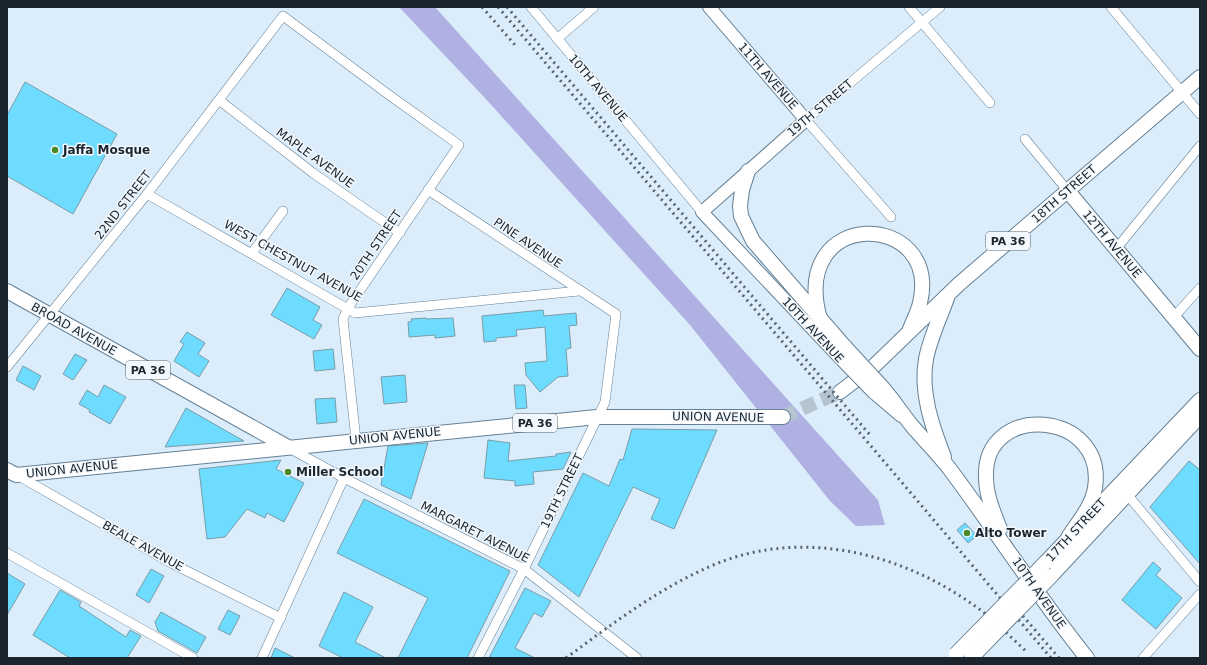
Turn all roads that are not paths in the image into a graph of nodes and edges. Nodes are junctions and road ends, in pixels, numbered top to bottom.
1 (531, 7) edge
2 (594, 7) edge
3 (709, 7) edge
4 (909, 7) edge
5 (940, 7) edge
6 (1111, 7) edge
7 (922, 22) junction
8 (557, 39) junction
9 (1200, 77) edge
10 (1182, 92) junction
11 (219, 100) junction
12 (990, 103) dead end
13 (1200, 114) edge
14 (806, 120) junction
15 (1025, 139) dead end
16 (459, 145) joint
17 (1200, 146) edge
18 (748, 171) junction
19 (428, 190) junction
20 (1067, 190) junction
21 (148, 194) junction
22 (283, 211) dead end
23 (702, 212) junction
24 (891, 217) dead end
25 (400, 233) junction
26 (1116, 249) junction
27 (252, 253) junction
28 (1200, 288) edge
29 (7, 291) edge
30 (579, 291) junction
31 (949, 293) junction
32 (348, 308) junction
33 (616, 314) joint
34 (50, 316) junction
35 (1173, 318) junction
36 (820, 319) junction
37 (907, 335) junction
38 (1200, 349) edge
39 (841, 352) junction
40 (7, 367) edge
41 (840, 392) tunnel mouth
42 (1200, 400) edge
43 (1200, 416) edge
44 (597, 417) junction
45 (784, 417) tunnel mouth
46 (356, 440) junction
47 (288, 447) junction
48 (948, 466) junction
49 (10, 473) edge
50 (344, 478) junction
51 (1126, 493) junction
52 (1069, 536) junction
53 (1008, 548) junction
54 (7, 553) edge
55 (524, 569) junction
56 (1048, 569) junction
57 (1200, 582) edge
58 (1200, 594) edge
59 (281, 618) junction
60 (953, 656) edge
61 (193, 658) edge
62 (262, 658) edge
63 (478, 658) edge
64 (637, 658) edge
65 (971, 658) edge
66 (1088, 658) edge
67 (1143, 658) edge

1 - 8 street, 10TH AVENUE
2 - 8 street
3 - 14 street, 11TH AVENUE
4 - 7 street
5 - 7 street, 19TH STREET
6 - 10 street
7 - 12 street
7 - 14 street, 19TH STREET
8 - 23 street, 10TH AVENUE
9 - 10 main road, 18TH STREET / PA 36
10 - 13 street
10 - 20 main road, 18TH STREET / PA 36
11 - 16 street, 22ND STREET
11 - 21 street, 22ND STREET
11 - 25 street, MAPLE AVENUE
14 - 18 street, 19TH STREET
14 - 24 street, 11TH AVENUE
15 - 20 street, 12TH AVENUE
16 - 19 street, 20TH STREET
17 - 26 street
18 - 23 street, 19TH STREET
18 - 36 main road, 10TH AVENUE
19 - 25 street, 20TH STREET
19 - 30 street, PINE AVENUE
20 - 26 main road, 12TH AVENUE
20 - 31 main road, 18TH STREET / PA 36
21 - 27 street, WEST CHESTNUT AVENUE
21 - 34 street, 22ND STREET
22 - 27 street
23 - 39 street, 10TH AVENUE
25 - 32 street, 20TH STREET
26 - 35 main road, 12TH AVENUE
27 - 32 street, WEST CHESTNUT AVENUE
28 - 35 street
29 - 34 main road, BROAD AVENUE / PA 36
30 - 32 street, WEST CHESTNUT AVENUE
30 - 33 street, PINE AVENUE
31 - 37 main road, 18TH STREET / PA 36
31 - 48 main road
32 - 46 street, 20TH STREET
33 - 44 street, 19TH STREET
34 - 40 street, 22ND STREET
34 - 47 main road, BROAD AVENUE / PA 36
35 - 38 main road, 12TH AVENUE
36 - 37 main road
36 - 39 main road, 10TH AVENUE
37 - 41 main road, 18TH STREET / PA 36
39 - 48 main road, 10TH AVENUE, bridge
42 - 52 main road, 17TH STREET
43 - 51 main road, 17TH STREET
44 - 45 main road, UNION AVENUE / PA 36
44 - 46 main road, UNION AVENUE / PA 36
44 - 55 street, 19TH STREET
46 - 47 main road, UNION AVENUE / PA 36
47 - 49 main road, UNION AVENUE / PA 36
47 - 50 street, MARGARET AVENUE
48 - 53 main road, 10TH AVENUE
49 - 59 street, BEALE AVENUE
50 - 55 street, MARGARET AVENUE
50 - 59 street
51 - 56 main road, 17TH STREET
51 - 57 street
52 - 53 main road
52 - 56 main road, 17TH STREET
53 - 66 main road, 10TH AVENUE
54 - 61 street
55 - 63 street, 19TH STREET
55 - 64 street, MARGARET AVENUE
56 - 60 main road, 17TH STREET, bridge
56 - 65 main road, 17TH STREET, bridge
58 - 67 street
59 - 62 street

